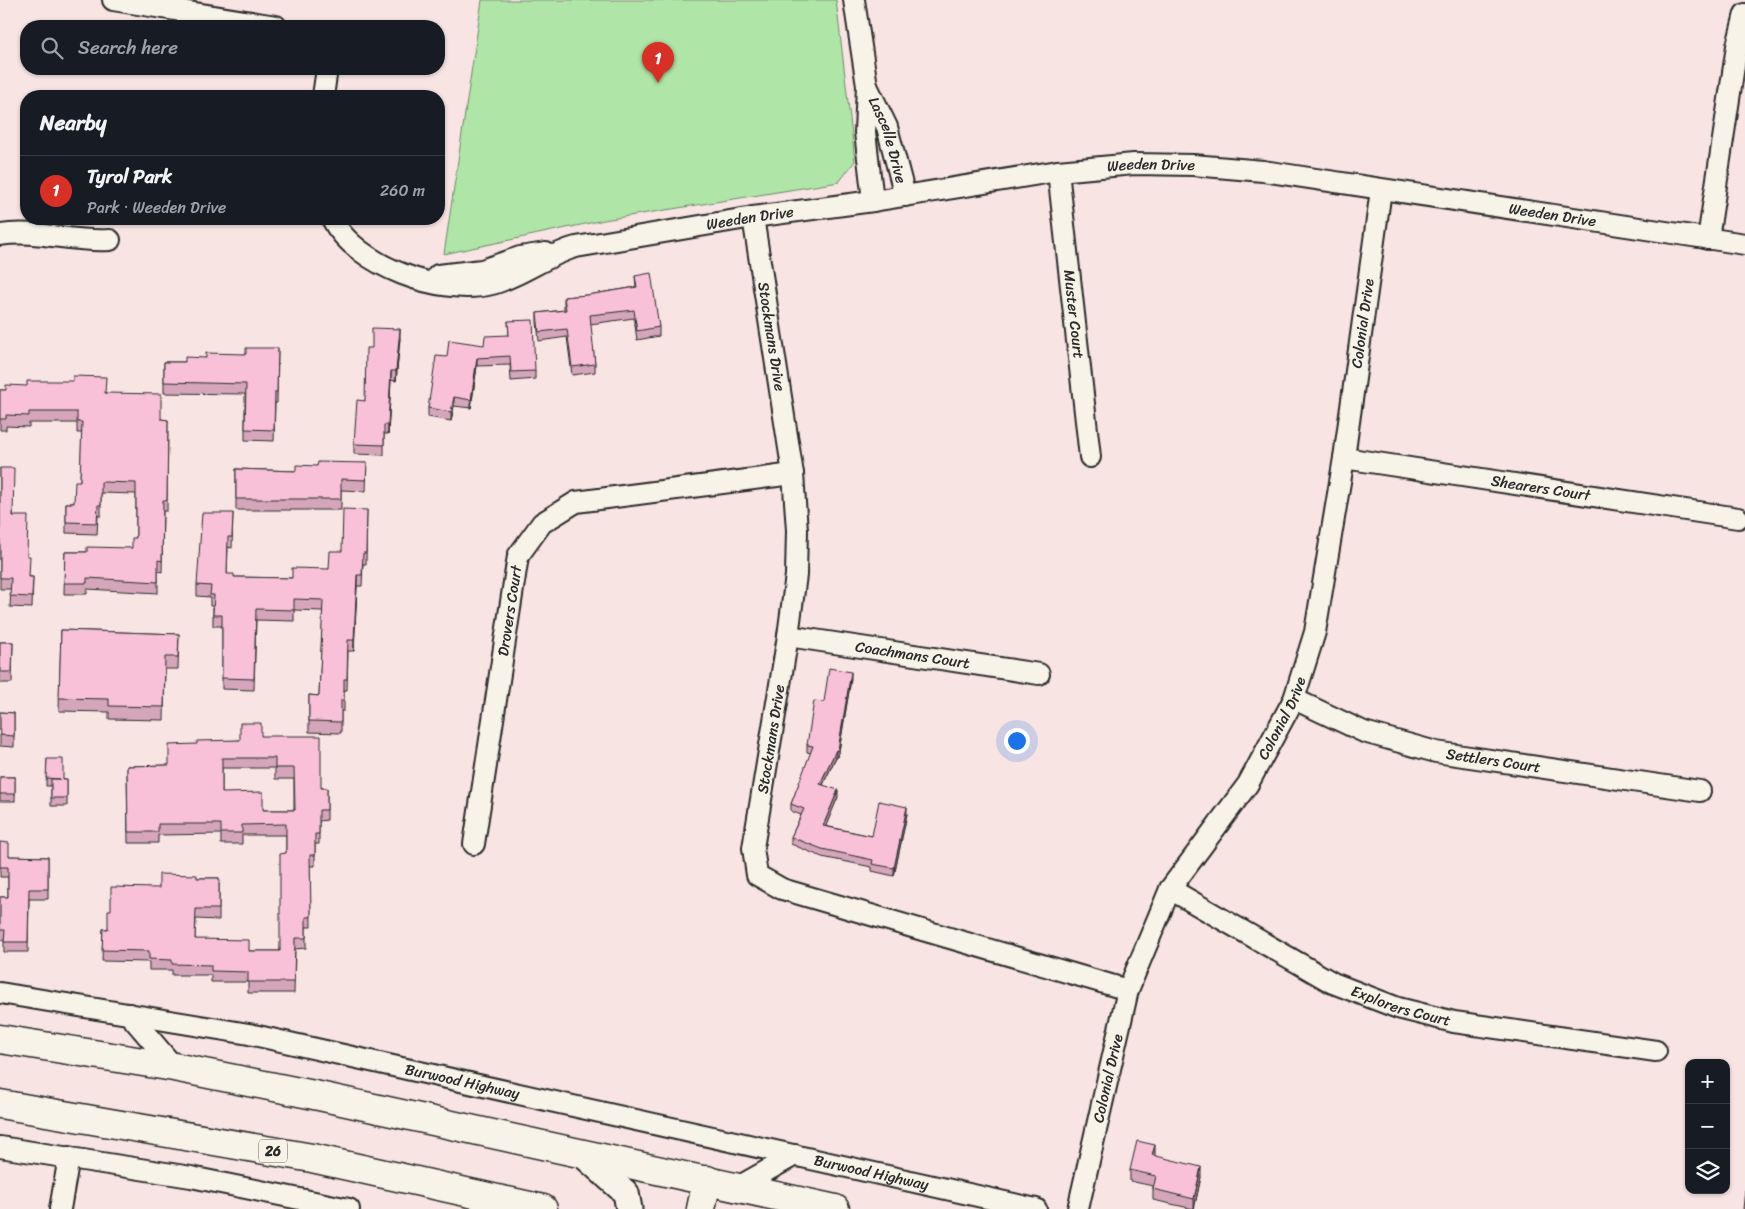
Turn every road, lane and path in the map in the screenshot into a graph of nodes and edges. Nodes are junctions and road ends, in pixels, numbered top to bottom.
1 (113, 0) edge
2 (854, 0) edge
3 (1745, 14) edge
4 (238, 20) edge
5 (326, 75) edge
6 (867, 86) junction
7 (324, 90) edge
8 (1058, 171) junction
9 (1382, 190) junction
10 (905, 196) junction
11 (873, 202) junction
12 (752, 217) junction
13 (335, 225) edge
14 (0, 236) edge
15 (1708, 239) junction
16 (110, 240) dead end
17 (1745, 244) edge
18 (1090, 458) dead end
19 (1344, 458) junction
20 (794, 474) junction
21 (1738, 518) dead end
22 (788, 636) junction
23 (1039, 674) dead end
24 (1294, 699) junction
25 (1700, 791) dead end
26 (474, 844) dead end
27 (1170, 889) junction
28 (1128, 990) junction
29 (0, 993) edge
30 (129, 1014) junction
31 (0, 1039) edge
32 (1656, 1051) dead end
33 (174, 1067) junction
34 (0, 1104) edge
35 (0, 1146) edge
36 (581, 1154) junction
37 (796, 1155) junction
38 (69, 1157) junction
39 (707, 1180) junction
40 (738, 1187) junction
41 (60, 1209) edge
42 (349, 1209) edge
43 (543, 1209) edge
44 (629, 1209) edge
45 (701, 1209) edge
46 (835, 1209) edge
47 (1036, 1209) edge
48 (1078, 1209) edge

1 - 4 street
2 - 6 street, Lascelle Drive
3 - 15 street
5 - 7 street
6 - 10 street, Lascelle Drive
6 - 11 street, Lascelle Drive
8 - 9 street, Weeden Drive
8 - 10 street, Weeden Drive
8 - 18 street, Muster Court
9 - 15 street, Weeden Drive
9 - 19 street, Colonial Drive
10 - 11 street, Weeden Drive
11 - 12 street, Weeden Drive
12 - 13 street, Weeden Drive
12 - 20 street, Stockmans Drive
14 - 16 street
15 - 17 street, Weeden Drive
19 - 21 street, Shearers Court
19 - 24 street, Colonial Drive
20 - 22 street, Stockmans Drive
20 - 26 street, Drovers Court
22 - 23 street, Coachmans Court
22 - 28 street, Stockmans Drive
24 - 25 street, Settlers Court
24 - 27 street, Colonial Drive
27 - 28 street, Colonial Drive
27 - 32 street, Explorers Court
28 - 48 street, Colonial Drive
29 - 30 street, Burwood Highway
30 - 33 street
30 - 37 street, Burwood Highway
31 - 33 highway
33 - 36 highway
34 - 43 highway, 26
35 - 38 street
36 - 39 highway
36 - 44 street
37 - 40 street, Burwood Highway
37 - 47 street, Burwood Highway
38 - 41 street
38 - 42 street
39 - 40 highway
39 - 45 highway
40 - 46 highway

